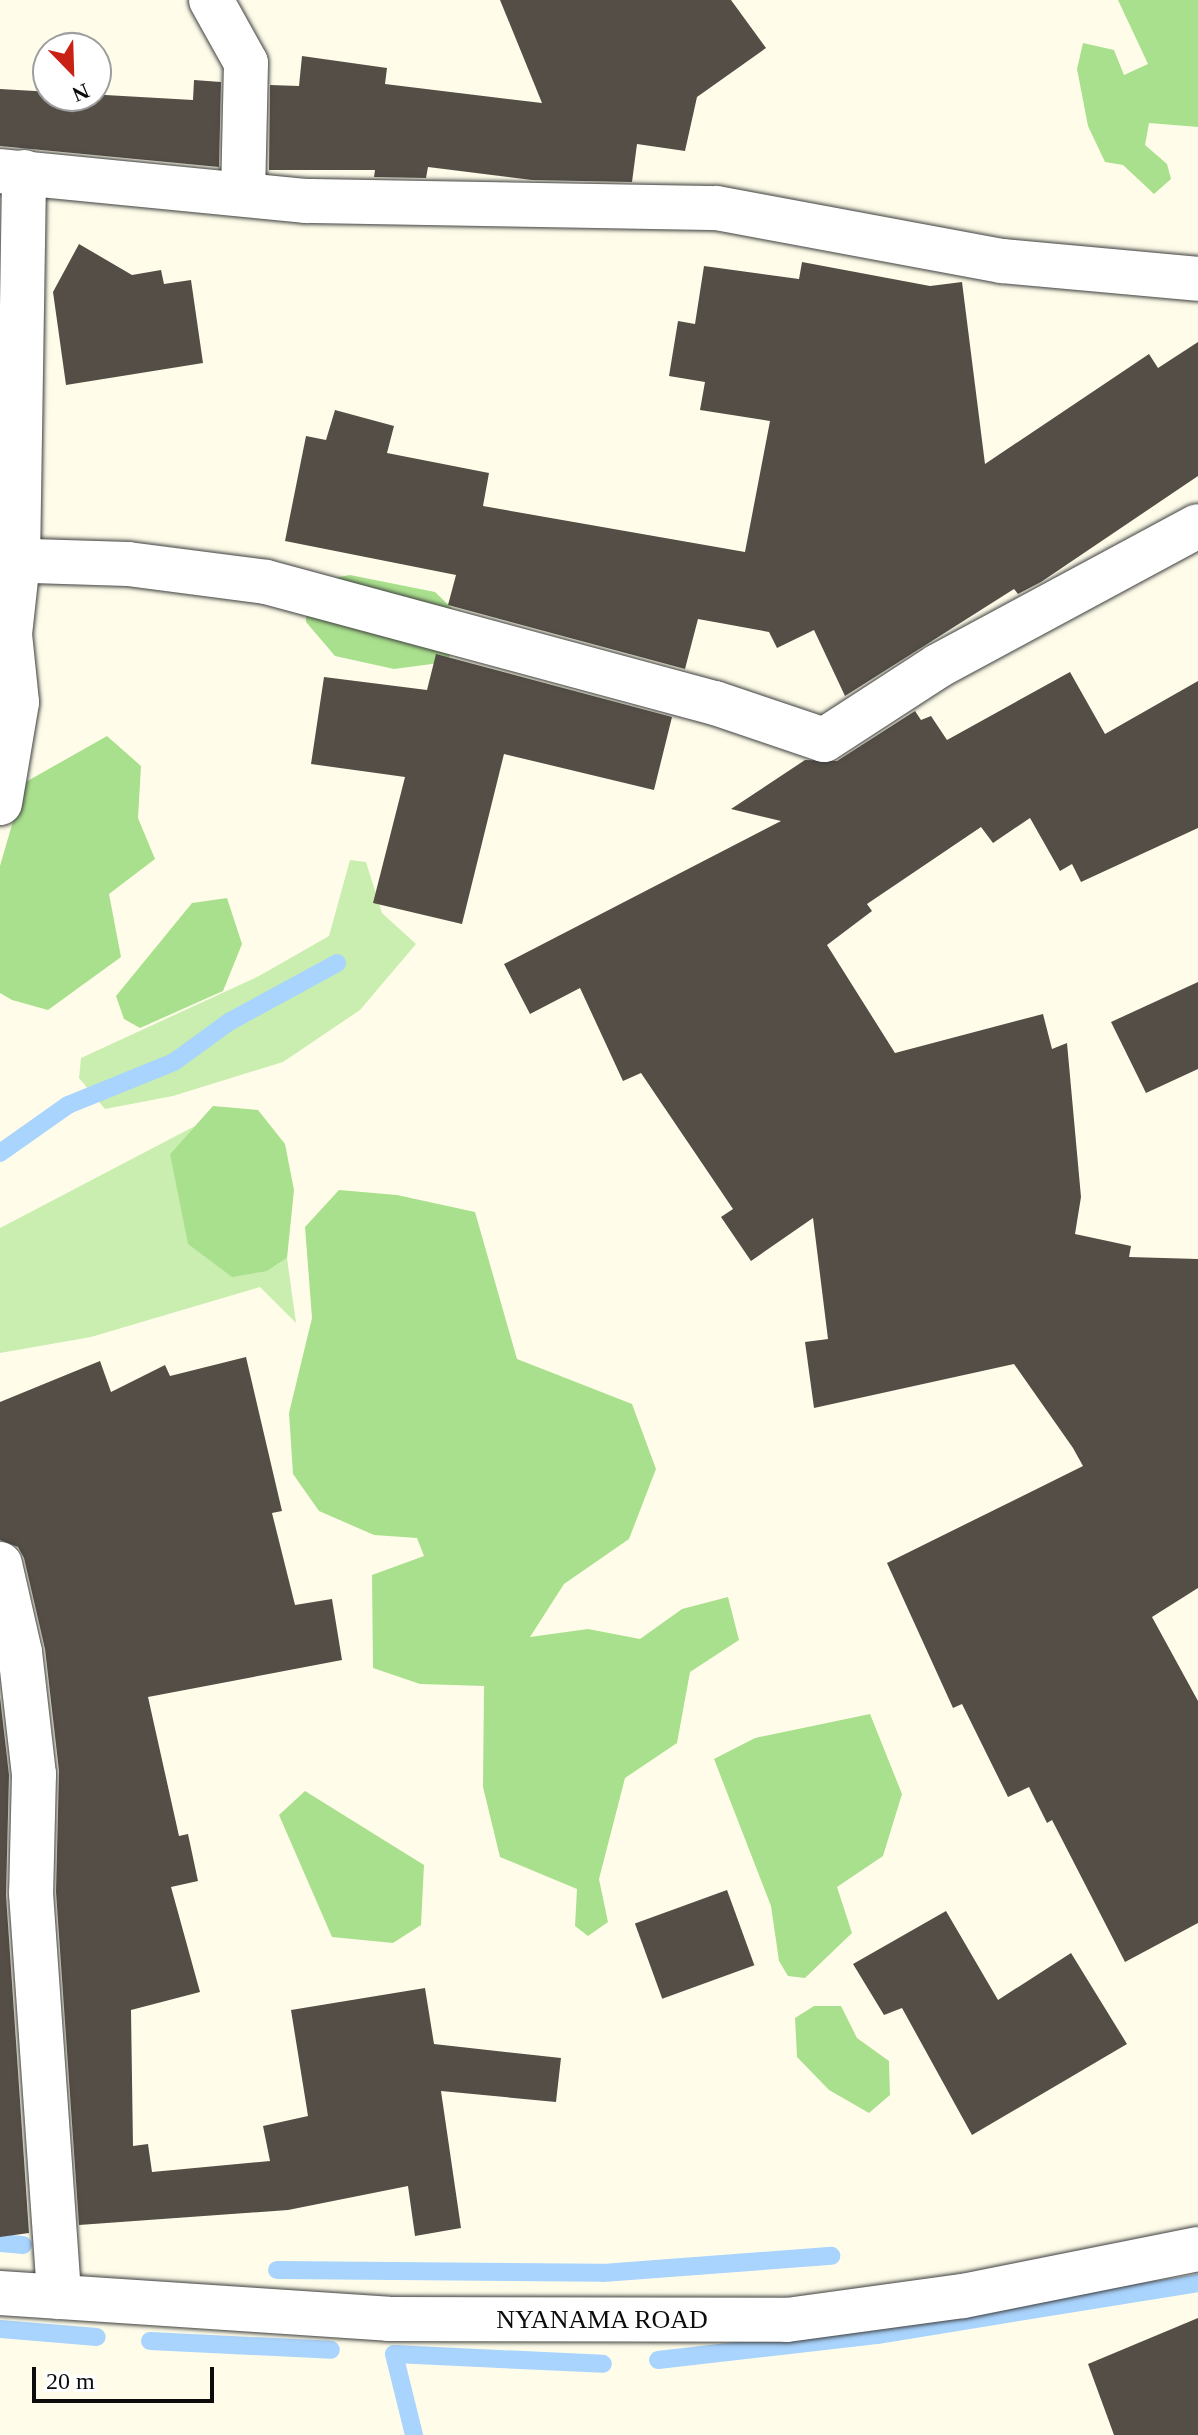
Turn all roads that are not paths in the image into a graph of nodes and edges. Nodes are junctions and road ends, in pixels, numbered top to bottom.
1 (211, 0) edge
2 (12, 172) edge
3 (243, 193) junction
4 (1198, 279) edge
5 (1198, 526) edge
6 (9, 561) edge
7 (0, 803) edge
8 (0, 1564) edge
9 (1198, 2249) edge
10 (0, 2293) edge
11 (59, 2297) junction

1 - 3 street
2 - 3 street
2 - 6 street
3 - 4 street
5 - 6 street
6 - 7 street
8 - 11 street
9 - 11 street, NYANAMA ROAD
10 - 11 street, NYANAMA ROAD

